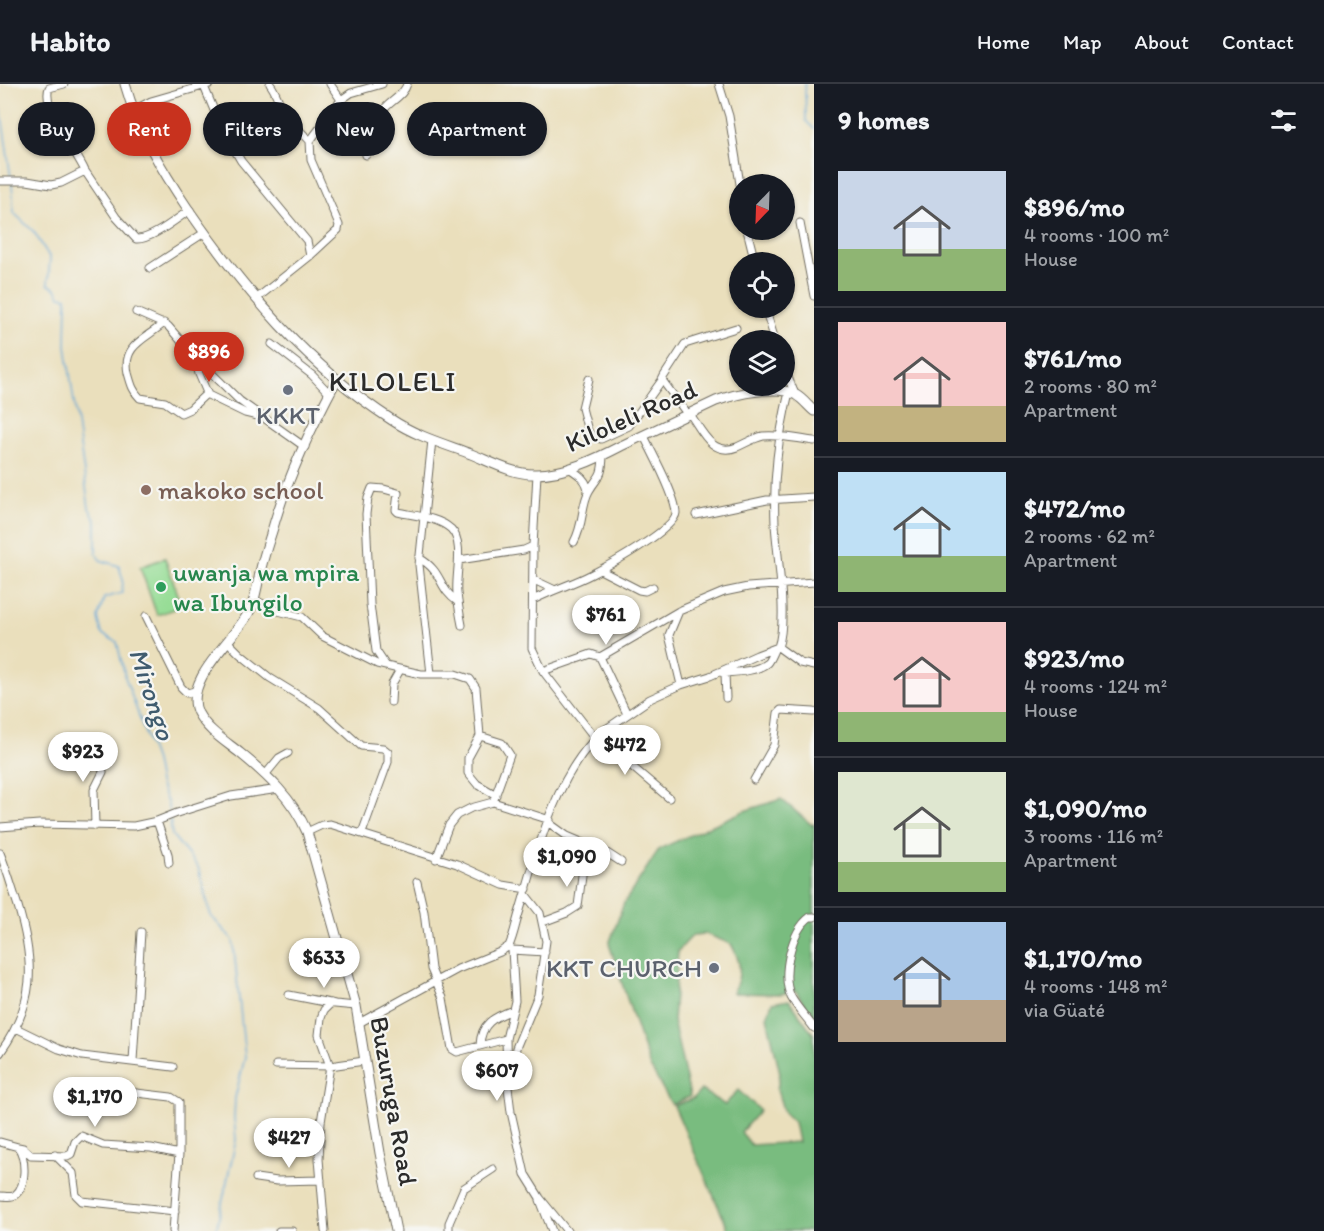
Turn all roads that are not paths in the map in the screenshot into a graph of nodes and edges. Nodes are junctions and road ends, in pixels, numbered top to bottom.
1 (64, 84) edge
2 (125, 84) edge
3 (270, 84) edge
4 (330, 84) edge
5 (382, 84) edge
6 (398, 84) edge
7 (719, 84) edge
8 (205, 85) edge
9 (47, 86) edge
10 (406, 87) edge
11 (341, 100) junction
12 (130, 102) edge
13 (149, 102) edge
14 (392, 102) edge
15 (310, 141) junction
16 (154, 156) edge
17 (85, 171) junction
18 (738, 174) edge
19 (3, 181) edge
20 (190, 210) junction
21 (800, 223) dead end
22 (204, 233) junction
23 (310, 256) junction
24 (150, 268) dead end
25 (814, 296) edge
26 (256, 299) junction
27 (136, 312) dead end
28 (164, 323) junction
29 (736, 328) dead end
30 (272, 344) dead end
31 (195, 357) junction
32 (589, 378) dead end
33 (337, 380) junction
34 (663, 380) junction
35 (329, 393) junction
36 (208, 395) junction
37 (795, 395) edge
38 (730, 396) edge
39 (791, 396) edge
40 (814, 411) edge
41 (689, 414) junction
42 (262, 417) junction
43 (644, 436) junction
44 (779, 436) junction
45 (432, 440) junction
46 (814, 441) edge
47 (305, 447) junction
48 (603, 456) junction
49 (569, 468) junction
50 (537, 474) junction
51 (588, 492) junction
52 (814, 497) edge
53 (776, 499) junction
54 (696, 515) dead end
55 (426, 518) junction
56 (574, 542) dead end
57 (533, 546) junction
58 (419, 558) junction
59 (459, 560) junction
60 (600, 570) junction
61 (534, 580) junction
62 (814, 582) edge
63 (779, 585) junction
64 (653, 587) dead end
65 (553, 589) junction
66 (255, 600) junction
67 (533, 600) junction
68 (458, 602) junction
69 (680, 612) junction
70 (146, 616) dead end
71 (462, 625) dead end
72 (228, 642) junction
73 (776, 649) junction
74 (600, 657) junction
75 (386, 666) junction
76 (814, 666) edge
77 (400, 670) junction
78 (543, 671) junction
79 (721, 673) junction
80 (431, 674) junction
81 (681, 685) junction
82 (195, 691) junction
83 (726, 698) dead end
84 (391, 702) dead end
85 (814, 712) edge
86 (627, 714) junction
87 (480, 736) junction
88 (595, 737) junction
89 (101, 741) dead end
90 (288, 753) dead end
91 (265, 775) junction
92 (754, 780) dead end
93 (279, 789) junction
94 (495, 798) junction
95 (669, 798) dead end
96 (157, 821) junction
97 (549, 822) junction
98 (95, 826) junction
99 (0, 827) edge
100 (306, 832) junction
101 (362, 833) junction
102 (583, 844) junction
103 (0, 853) edge
104 (436, 859) junction
105 (169, 862) dead end
106 (621, 862) dead end
107 (417, 882) dead end
108 (526, 892) junction
109 (814, 917) edge
110 (543, 922) junction
111 (141, 932) dead end
112 (511, 948) junction
113 (545, 952) junction
114 (436, 981) junction
115 (289, 995) dead end
116 (331, 1003) junction
117 (356, 1006) junction
118 (513, 1010) junction
119 (359, 1023) junction
120 (16, 1028) junction
121 (814, 1028) edge
122 (521, 1034) junction
123 (506, 1035) junction
124 (480, 1045) junction
125 (0, 1053) edge
126 (133, 1061) junction
127 (364, 1061) junction
128 (276, 1065) dead end
129 (173, 1066) dead end
130 (330, 1066) junction
131 (507, 1080) junction
132 (85, 1087) dead end
133 (321, 1122) junction
134 (269, 1136) dead end
135 (0, 1142) edge
136 (18, 1147) junction
137 (179, 1154) junction
138 (55, 1155) junction
139 (493, 1169) dead end
140 (256, 1178) dead end
141 (321, 1180) junction
142 (0, 1196) edge
143 (540, 1198) junction
144 (175, 1210) junction
145 (173, 1231) edge
146 (279, 1231) edge
147 (292, 1231) edge
148 (325, 1231) edge
149 (396, 1231) edge
150 (449, 1231) edge
151 (552, 1231) edge
152 (567, 1231) edge

1 - 9 street
2 - 12 main road, Kiloleli Road
3 - 15 street
4 - 11 street
5 - 11 street
6 - 10 street
7 - 18 street
8 - 13 street
8 - 23 street
9 - 17 street
10 - 14 street
11 - 15 street
15 - 23 street
16 - 20 main road, Kiloleli Road
17 - 19 street
17 - 20 street
20 - 22 main road, Kiloleli Road
21 - 25 street
22 - 24 street
22 - 26 main road, Kiloleli Road
23 - 26 street
26 - 33 main road, Kiloleli Road
27 - 28 street
28 - 31 street
28 - 36 street
29 - 34 street
30 - 35 street
31 - 36 street
31 - 42 street
32 - 34 street
33 - 35 main road
33 - 45 main road, Kiloleli Road
34 - 41 street
35 - 47 main road
36 - 42 street
37 - 40 main road
38 - 41 main road, Kiloleli Road
39 - 44 street
41 - 43 main road, Kiloleli Road
41 - 44 street
42 - 47 street
43 - 48 main road, Kiloleli Road
43 - 60 street
44 - 46 street
44 - 53 street
45 - 50 main road, Kiloleli Road
45 - 55 street
47 - 66 main road
48 - 49 main road, Kiloleli Road
48 - 51 street
49 - 50 main road, Kiloleli Road
49 - 51 street
50 - 57 street
51 - 56 street
52 - 53 street
53 - 54 street
53 - 63 street
55 - 58 street
55 - 59 street
55 - 75 street
57 - 59 street
57 - 61 street
58 - 68 street
58 - 80 street
59 - 68 street
60 - 64 street
60 - 65 street
61 - 65 street
61 - 67 street
62 - 63 street
63 - 69 street
63 - 73 street
65 - 67 street
66 - 72 main road
66 - 75 street
67 - 78 street
68 - 71 street
69 - 74 street
69 - 81 street
70 - 82 street
72 - 82 main road
72 - 101 street
73 - 76 street
73 - 79 street
73 - 79 street
74 - 78 street
74 - 86 street
75 - 77 street
77 - 80 street
77 - 84 street
78 - 88 street
79 - 81 street
79 - 83 street
80 - 87 street
81 - 86 street
82 - 91 main road, Buzuruga Road
85 - 92 street
86 - 88 street
87 - 94 street
87 - 94 street
88 - 95 street
88 - 97 street
89 - 98 street
90 - 91 street
91 - 93 main road, Buzuruga Road
93 - 96 street
93 - 100 main road, Buzuruga Road
94 - 97 street
94 - 104 street
96 - 98 street
96 - 105 street
97 - 102 street
97 - 108 street
98 - 99 street
100 - 101 street
100 - 117 main road, Buzuruga Road
101 - 104 street
102 - 106 street
102 - 110 street
103 - 120 street
104 - 108 street
107 - 114 street
108 - 110 street
108 - 112 street
109 - 121 street
110 - 113 street
111 - 126 street
112 - 113 street
112 - 114 street
112 - 118 street
113 - 122 street
114 - 119 street
114 - 124 street
115 - 116 street
116 - 117 street
116 - 130 street
117 - 119 main road, Buzuruga Road
118 - 123 street
118 - 124 street
119 - 127 main road, Buzuruga Road
120 - 125 street
120 - 126 street
122 - 123 street
122 - 131 street
123 - 124 street
123 - 131 street
126 - 129 street
127 - 130 street
127 - 149 main road, Buzuruga Road
128 - 130 street
130 - 133 street
131 - 143 street
132 - 137 street
133 - 134 street
133 - 141 street
135 - 136 street
136 - 138 street
136 - 142 street
137 - 138 street
137 - 144 street
138 - 144 street
139 - 150 street
140 - 141 street
141 - 148 street
143 - 151 street
143 - 152 street
144 - 145 street
146 - 147 street

